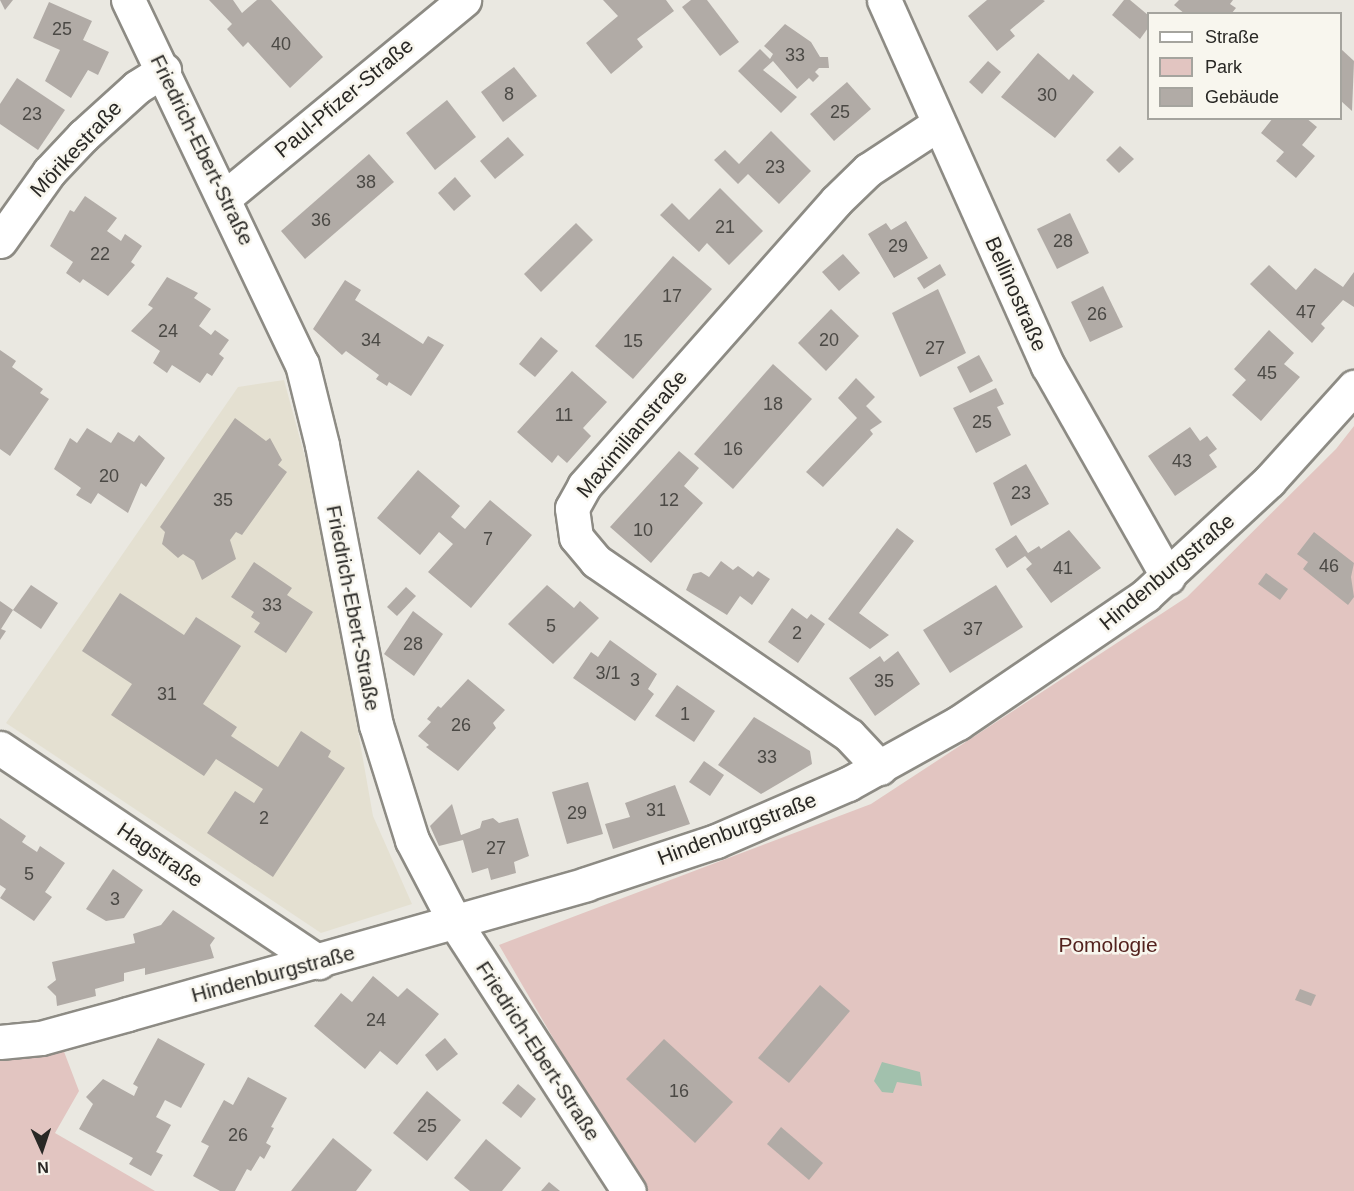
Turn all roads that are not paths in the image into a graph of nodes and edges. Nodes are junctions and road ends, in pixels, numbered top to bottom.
1 (128, 0) edge
2 (464, 0) edge
3 (884, 0) edge
4 (164, 70) junction
5 (938, 124) junction
6 (225, 197) junction
7 (0, 241) edge
8 (1354, 387) edge
9 (1168, 577) junction
10 (0, 748) edge
11 (880, 768) junction
12 (456, 924) junction
13 (320, 962) junction
14 (0, 1042) edge
15 (629, 1191) edge

1 - 4 street, Friedrich-Ebert-Straße
2 - 6 street, Paul-Pfizer-Straße
3 - 5 street, Bellinostraße
4 - 6 street, Friedrich-Ebert-Straße
4 - 7 street, Mörikestraße
5 - 9 street, Bellinostraße
5 - 11 street, Maximilianstraße
6 - 12 street, Friedrich-Ebert-Straße
8 - 9 street, Hindenburgstraße
9 - 11 street, Hindenburgstraße
10 - 13 street, Hagstraße
11 - 12 street, Hindenburgstraße
12 - 13 street, Hindenburgstraße
12 - 15 street, Friedrich-Ebert-Straße
13 - 14 street, Hindenburgstraße

